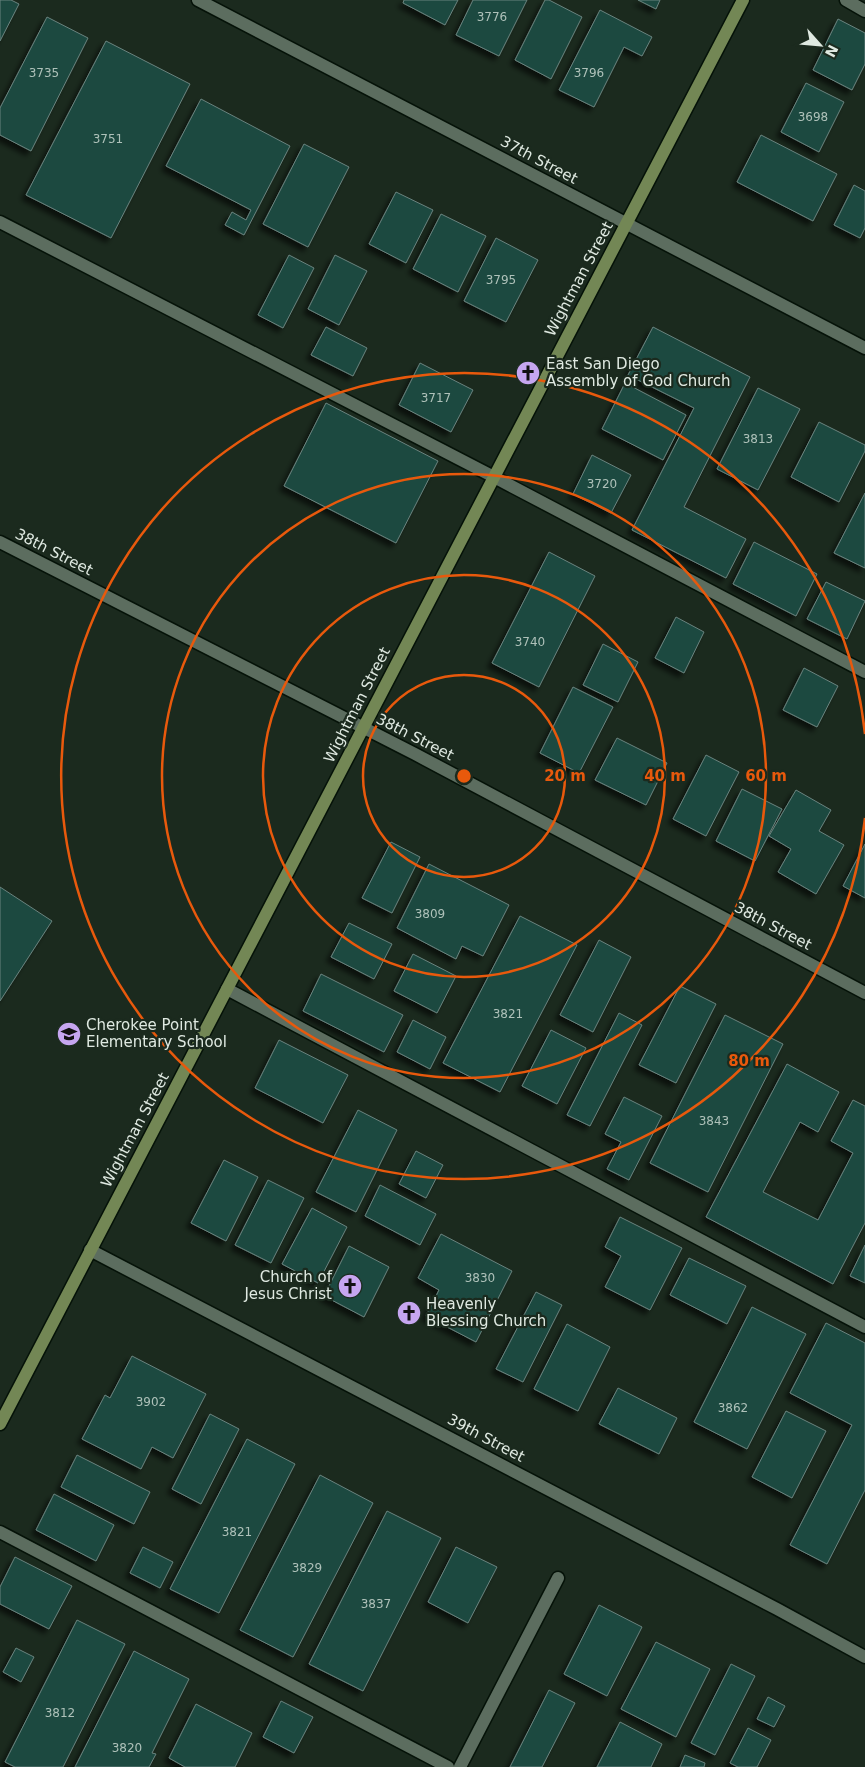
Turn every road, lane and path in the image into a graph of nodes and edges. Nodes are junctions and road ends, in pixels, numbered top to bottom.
1 (198, 0) edge
2 (743, 0) edge
3 (846, 0) edge
4 (865, 11) edge
5 (0, 222) edge
6 (626, 224) junction
7 (865, 348) edge
8 (494, 477) junction
9 (0, 542) edge
10 (865, 672) edge
11 (364, 728) junction
12 (227, 989) junction
13 (865, 993) edge
14 (90, 1250) junction
15 (865, 1327) edge
16 (0, 1424) edge
17 (0, 1532) edge
18 (558, 1578) dead end
19 (865, 1657) edge
20 (448, 1767) edge
21 (460, 1767) edge

1 - 6 street, 37th Street
2 - 6 main road, Wightman Street
3 - 4 street
5 - 8 street
6 - 7 street, 37th Street
6 - 8 main road, Wightman Street
8 - 10 street
8 - 11 main road, Wightman Street
9 - 11 street, 38th Street
11 - 12 main road, Wightman Street
11 - 13 street, 38th Street
12 - 14 main road, Wightman Street
12 - 15 street
14 - 16 main road, Wightman Street
14 - 19 street, 39th Street
17 - 20 street
18 - 21 street

